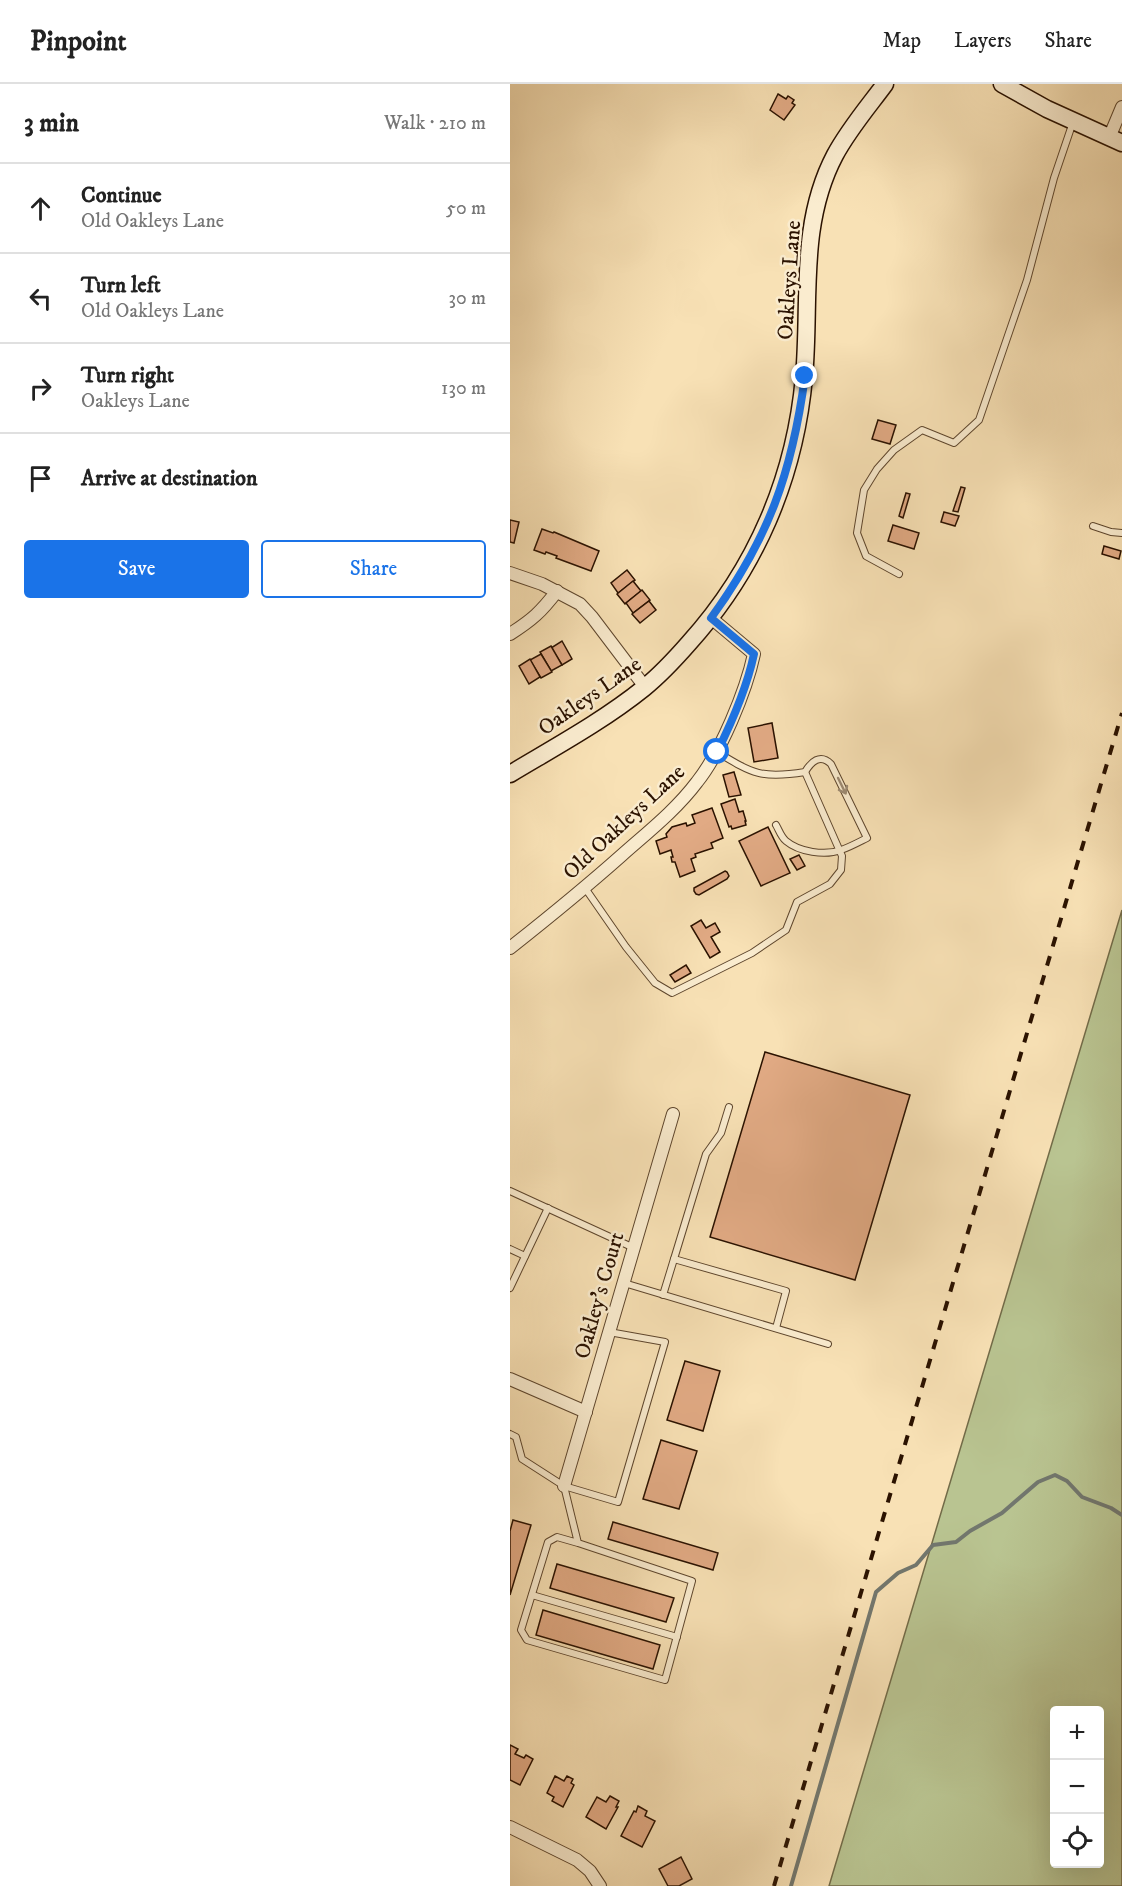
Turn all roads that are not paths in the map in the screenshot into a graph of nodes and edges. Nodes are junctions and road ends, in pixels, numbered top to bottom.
1 (885, 84) edge
2 (1002, 84) edge
3 (1122, 107) edge
4 (1073, 121) junction
5 (1116, 140) edge
6 (1093, 526) dead end
7 (1122, 533) edge
8 (510, 573) edge
9 (899, 574) dead end
10 (557, 591) junction
11 (711, 618) junction
12 (510, 634) edge
13 (645, 687) junction
14 (717, 752) junction
15 (805, 772) junction
16 (510, 774) edge
17 (776, 825) dead end
18 (840, 851) junction
19 (585, 888) junction
20 (510, 948) edge
21 (729, 1107) dead end
22 (673, 1114) dead end
23 (510, 1191) edge
24 (548, 1209) junction
25 (634, 1248) junction
26 (510, 1249) edge
27 (525, 1256) junction
28 (674, 1259) junction
29 (623, 1283) junction
30 (510, 1288) edge
31 (663, 1295) junction
32 (776, 1328) junction
33 (609, 1332) junction
34 (828, 1344) dead end
35 (510, 1379) edge
36 (586, 1412) junction
37 (510, 1434) edge
38 (564, 1486) junction
39 (578, 1543) junction
40 (532, 1595) junction
41 (677, 1637) junction
42 (510, 1827) edge
43 (600, 1886) edge

1 - 11 street, Oakleys Lane
2 - 4 street
3 - 5 street
4 - 5 street
4 - 9 lane
6 - 7 lane
8 - 10 street
10 - 12 street
10 - 13 street
11 - 13 street, Oakleys Lane
11 - 14 street, Old Oakleys Lane
13 - 16 street, Oakleys Lane
14 - 15 lane
14 - 19 street, Old Oakleys Lane
15 - 18 lane
15 -> 18 lane
17 - 18 lane
18 - 19 lane
19 - 20 street, Old Oakleys Lane
21 - 28 lane
22 - 25 street, Oakley's Court
23 - 24 lane
24 - 25 lane
24 - 27 lane
25 - 29 street, Oakley's Court
26 - 27 lane
27 - 30 lane
28 - 31 lane
28 - 32 lane
29 - 31 lane
29 - 33 street, Oakley's Court
31 - 32 lane
32 - 34 lane
33 - 36 street, Oakley's Court
33 - 38 lane
35 - 36 street
36 - 38 street, Oakley's Court
37 - 38 lane
38 - 39 lane
39 - 40 lane
39 - 41 lane
40 - 41 lane
40 - 41 lane
42 - 43 street

